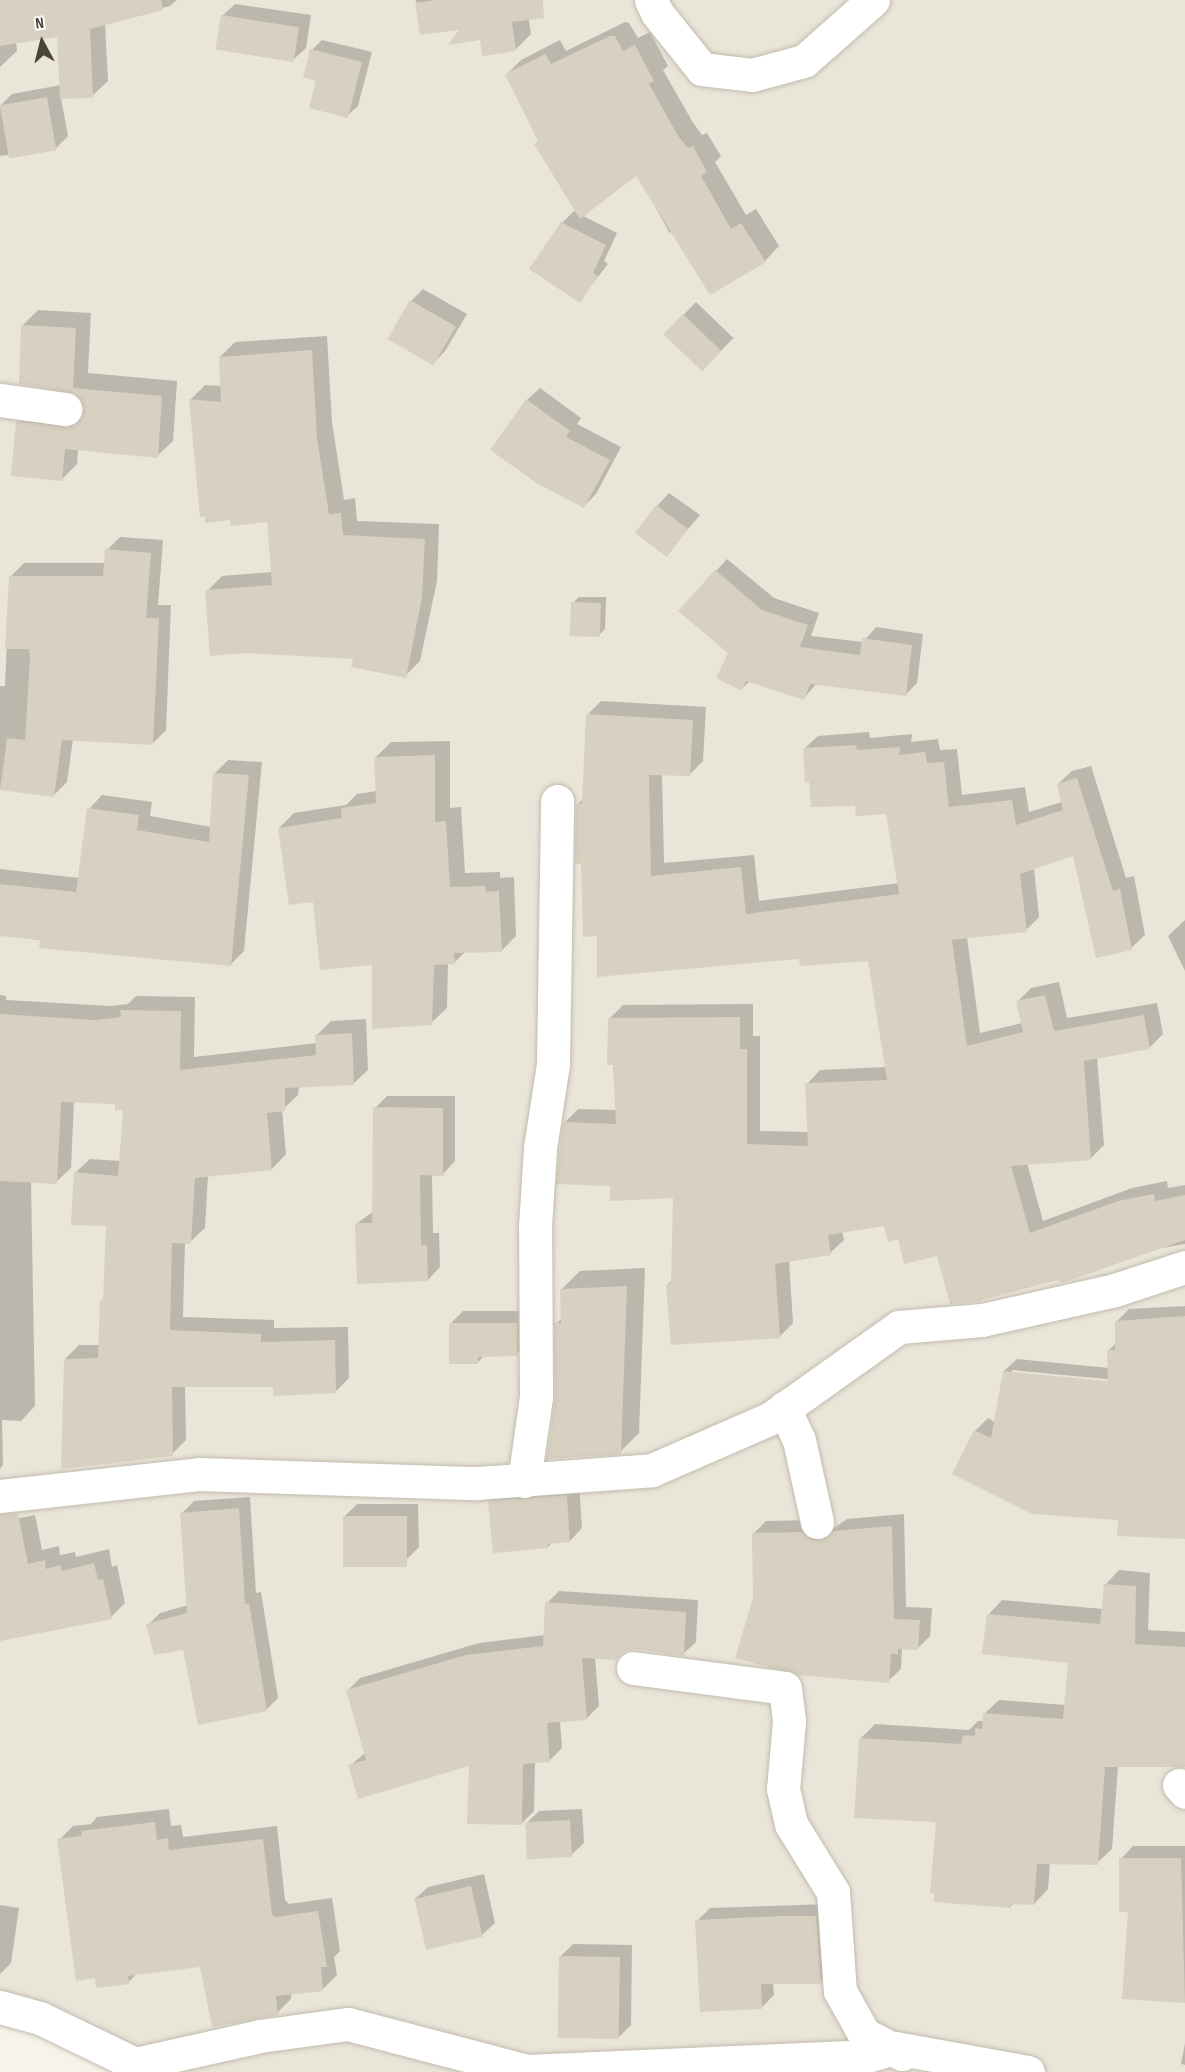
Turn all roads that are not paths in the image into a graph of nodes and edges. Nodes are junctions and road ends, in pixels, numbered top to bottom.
1 (651, 0) edge
2 (873, 0) edge
3 (0, 400) edge
4 (65, 409) dead end
5 (557, 801) dead end
6 (1185, 1266) edge
7 (784, 1408) junction
8 (524, 1481) junction
9 (0, 1496) edge
10 (817, 1522) dead end
11 (633, 1668) dead end
12 (0, 2007) edge
13 (895, 2048) junction
14 (921, 2072) edge
15 (1028, 2072) edge

1 - 2 street
3 - 4 street
5 - 8 street
6 - 7 street
7 - 8 street
7 - 10 street
8 - 9 street
11 - 13 street
12 - 13 street
13 - 14 street
13 - 15 street

